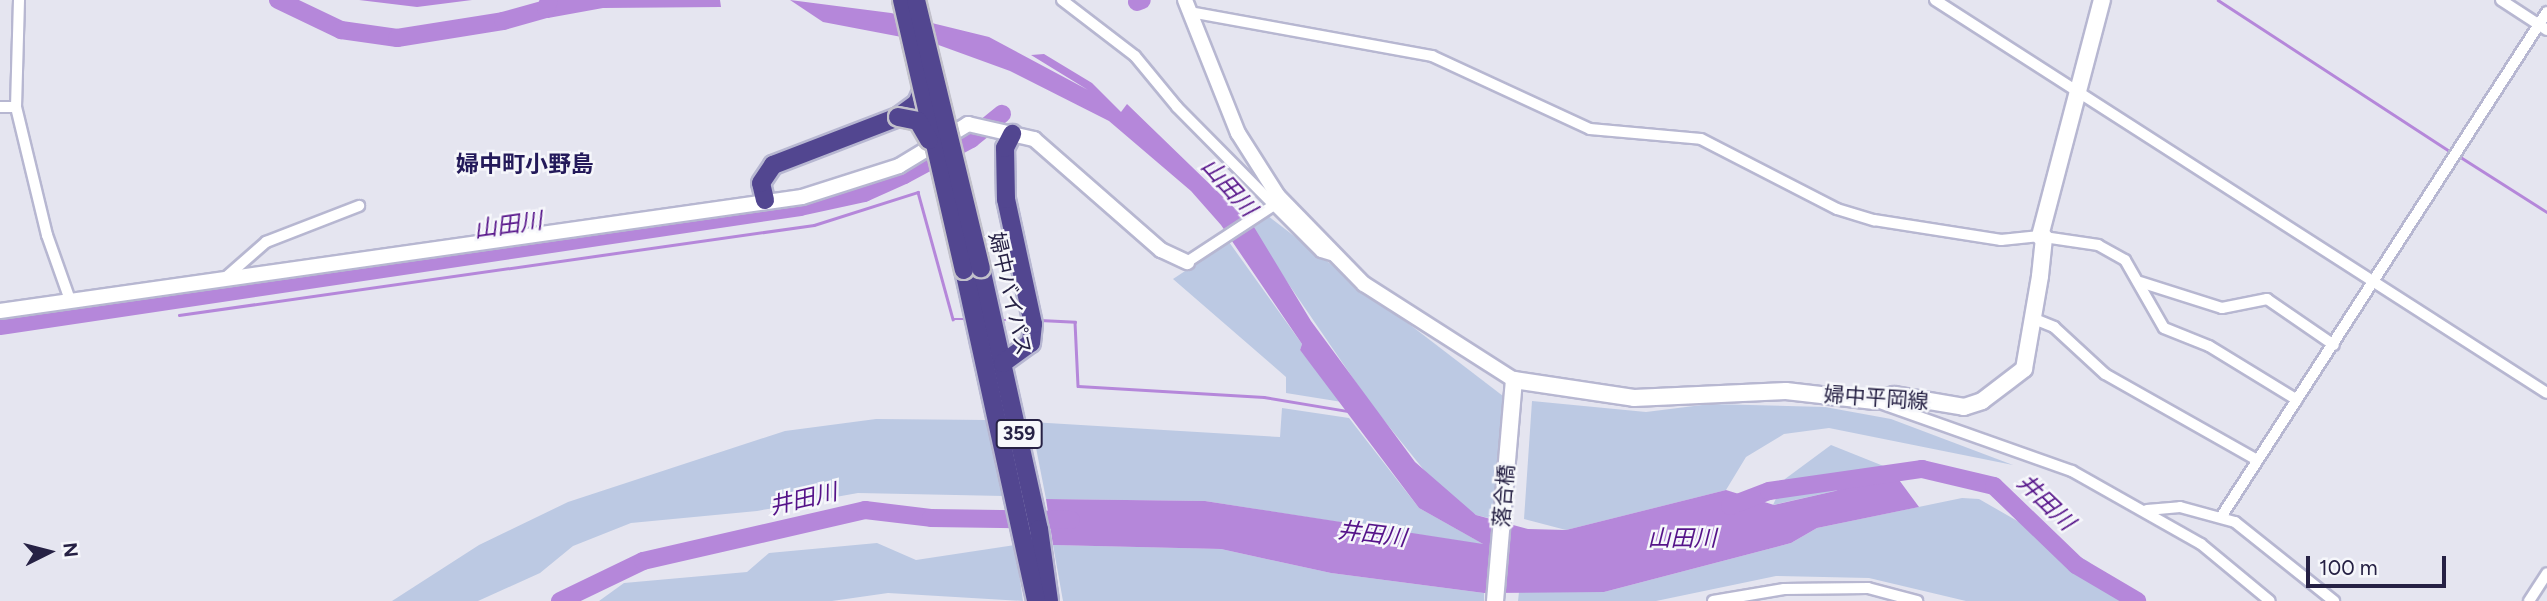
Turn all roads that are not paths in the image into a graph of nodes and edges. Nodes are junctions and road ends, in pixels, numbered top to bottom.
1 (19, 0) edge
2 (902, 0) edge
3 (916, 0) edge
4 (1062, 0) edge
5 (1935, 0) edge
6 (2102, 0) edge
7 (2501, 0) edge
8 (1187, 6) edge
9 (2547, 12) edge
10 (2543, 28) edge
11 (923, 89) junction
12 (2076, 91) junction
13 (0, 107) edge
14 (16, 107) junction
15 (898, 117) junction
16 (1007, 132) junction
17 (765, 200) junction
18 (949, 204) junction
19 (359, 206) dead end
20 (1272, 206) junction
21 (2042, 237) junction
22 (1334, 256) junction
23 (1187, 262) joint
24 (981, 268) junction
25 (224, 279) junction
26 (2140, 282) junction
27 (2376, 282) junction
28 (70, 300) junction
29 (1, 309) edge
30 (2032, 318) junction
31 (1033, 324) junction
32 (2334, 345) junction
33 (1003, 363) junction
34 (1513, 386) junction
35 (2547, 393) edge
36 (2297, 400) junction
37 (1874, 401) junction
38 (2257, 460) junction
39 (2147, 510) junction
40 (2221, 517) junction
41 (2547, 573) edge
42 (1036, 601) edge
43 (1049, 601) edge
44 (1495, 601) edge
45 (1713, 601) edge
46 (1917, 601) edge
47 (2270, 601) edge
48 (2334, 601) edge
49 (2529, 601) edge

1 - 14 street
2 - 11 highway, 婦中バイパス / 359, bridge
3 - 24 highway, 婦中バイパス / 359, bridge
4 - 20 street
5 - 12 street
6 - 12 main road, 婦中平岡線
7 - 10 street
8 - 21 street
8 - 22 street
9 - 10 street
10 - 27 street
11 - 15 highway
11 - 18 highway, 婦中バイパス / 359, bridge
12 - 21 main road, 婦中平岡線
12 - 27 street
13 - 14 street
14 - 28 street
15 - 17 highway
15 - 18 highway, bridge
16 - 17 street
16 - 23 street
16 - 31 highway
17 - 25 street
18 - 42 highway, 婦中バイパス / 359, bridge
19 - 25 street
20 - 22 street
20 - 23 street
21 - 26 street
21 - 30 main road, 婦中平岡線
22 - 34 street
24 - 31 highway
24 - 33 highway, 婦中バイパス / 359
25 - 28 street
26 - 32 street
26 - 36 street
27 - 32 street
27 - 35 street
28 - 29 street
30 - 37 main road, 婦中平岡線
30 - 38 street
31 - 33 highway
32 - 36 street
33 - 43 highway, 婦中バイパス / 359
34 - 37 main road, 婦中平岡線
34 - 44 main road, 落合橋
36 - 38 street
37 - 39 street
38 - 40 street
39 - 40 street
39 - 47 street
40 - 48 street
41 - 49 street
45 - 46 street

